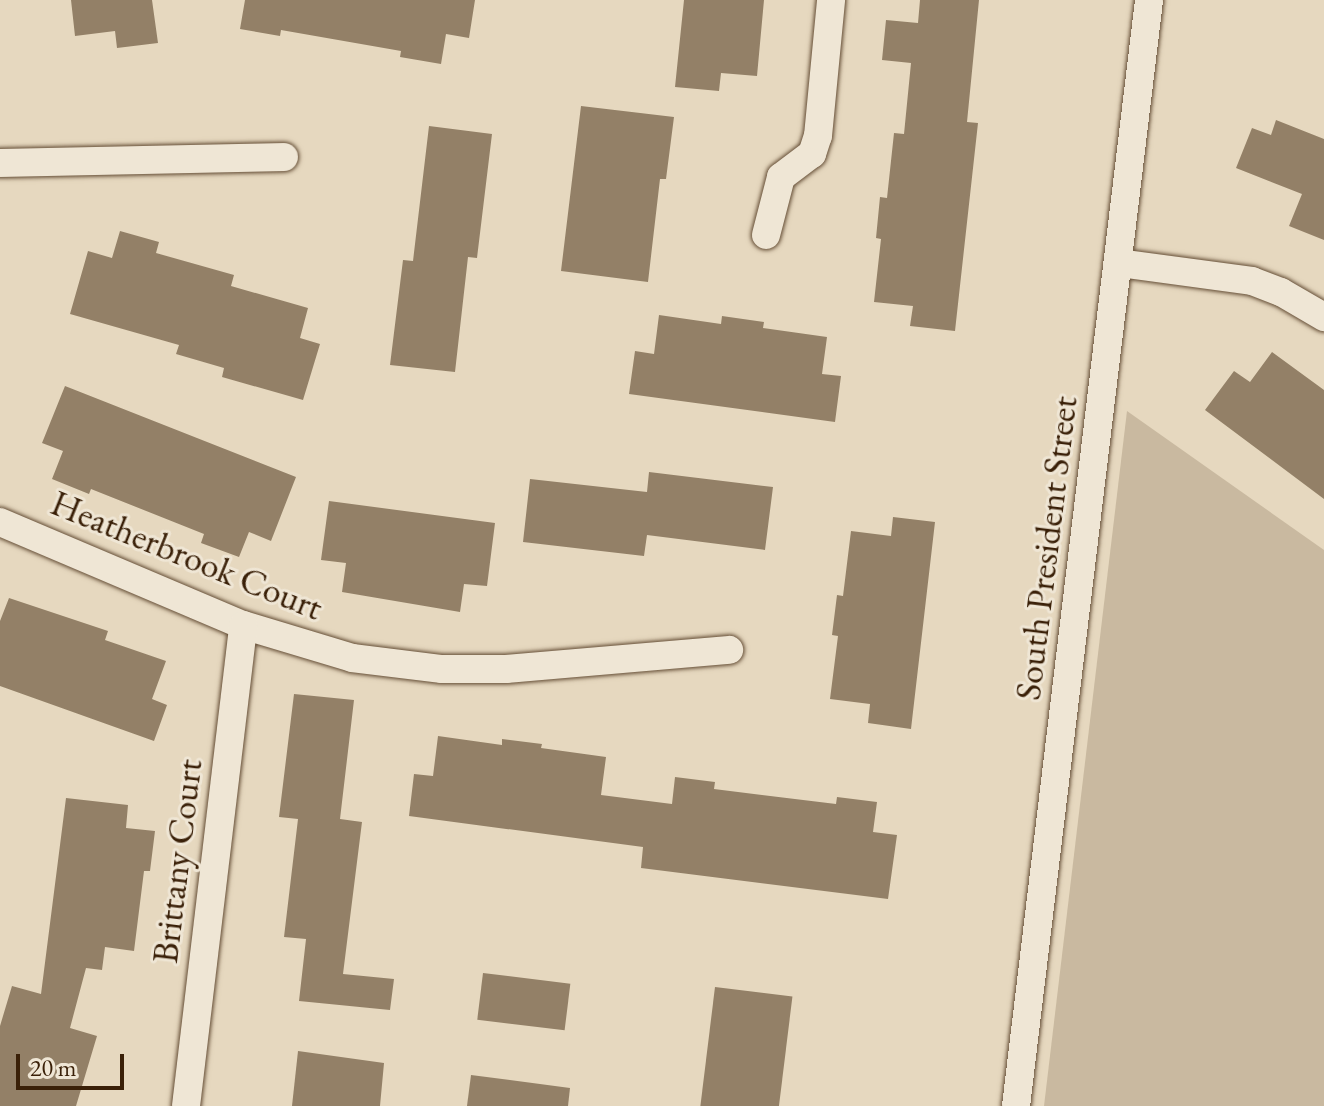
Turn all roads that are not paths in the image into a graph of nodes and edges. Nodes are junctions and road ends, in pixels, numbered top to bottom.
1 (831, 0) edge
2 (1149, 0) edge
3 (284, 157) dead end
4 (0, 163) edge
5 (766, 235) dead end
6 (1119, 263) junction
7 (1324, 317) edge
8 (0, 522) edge
9 (243, 625) junction
10 (729, 650) dead end
11 (186, 1106) edge
12 (1016, 1106) edge

1 - 5 street
2 - 6 street, South President Street
3 - 4 street
6 - 7 street
6 - 12 street, South President Street
8 - 9 street, Heatherbrook Court
9 - 10 street, Heatherbrook Court
9 - 11 street, Brittany Court

